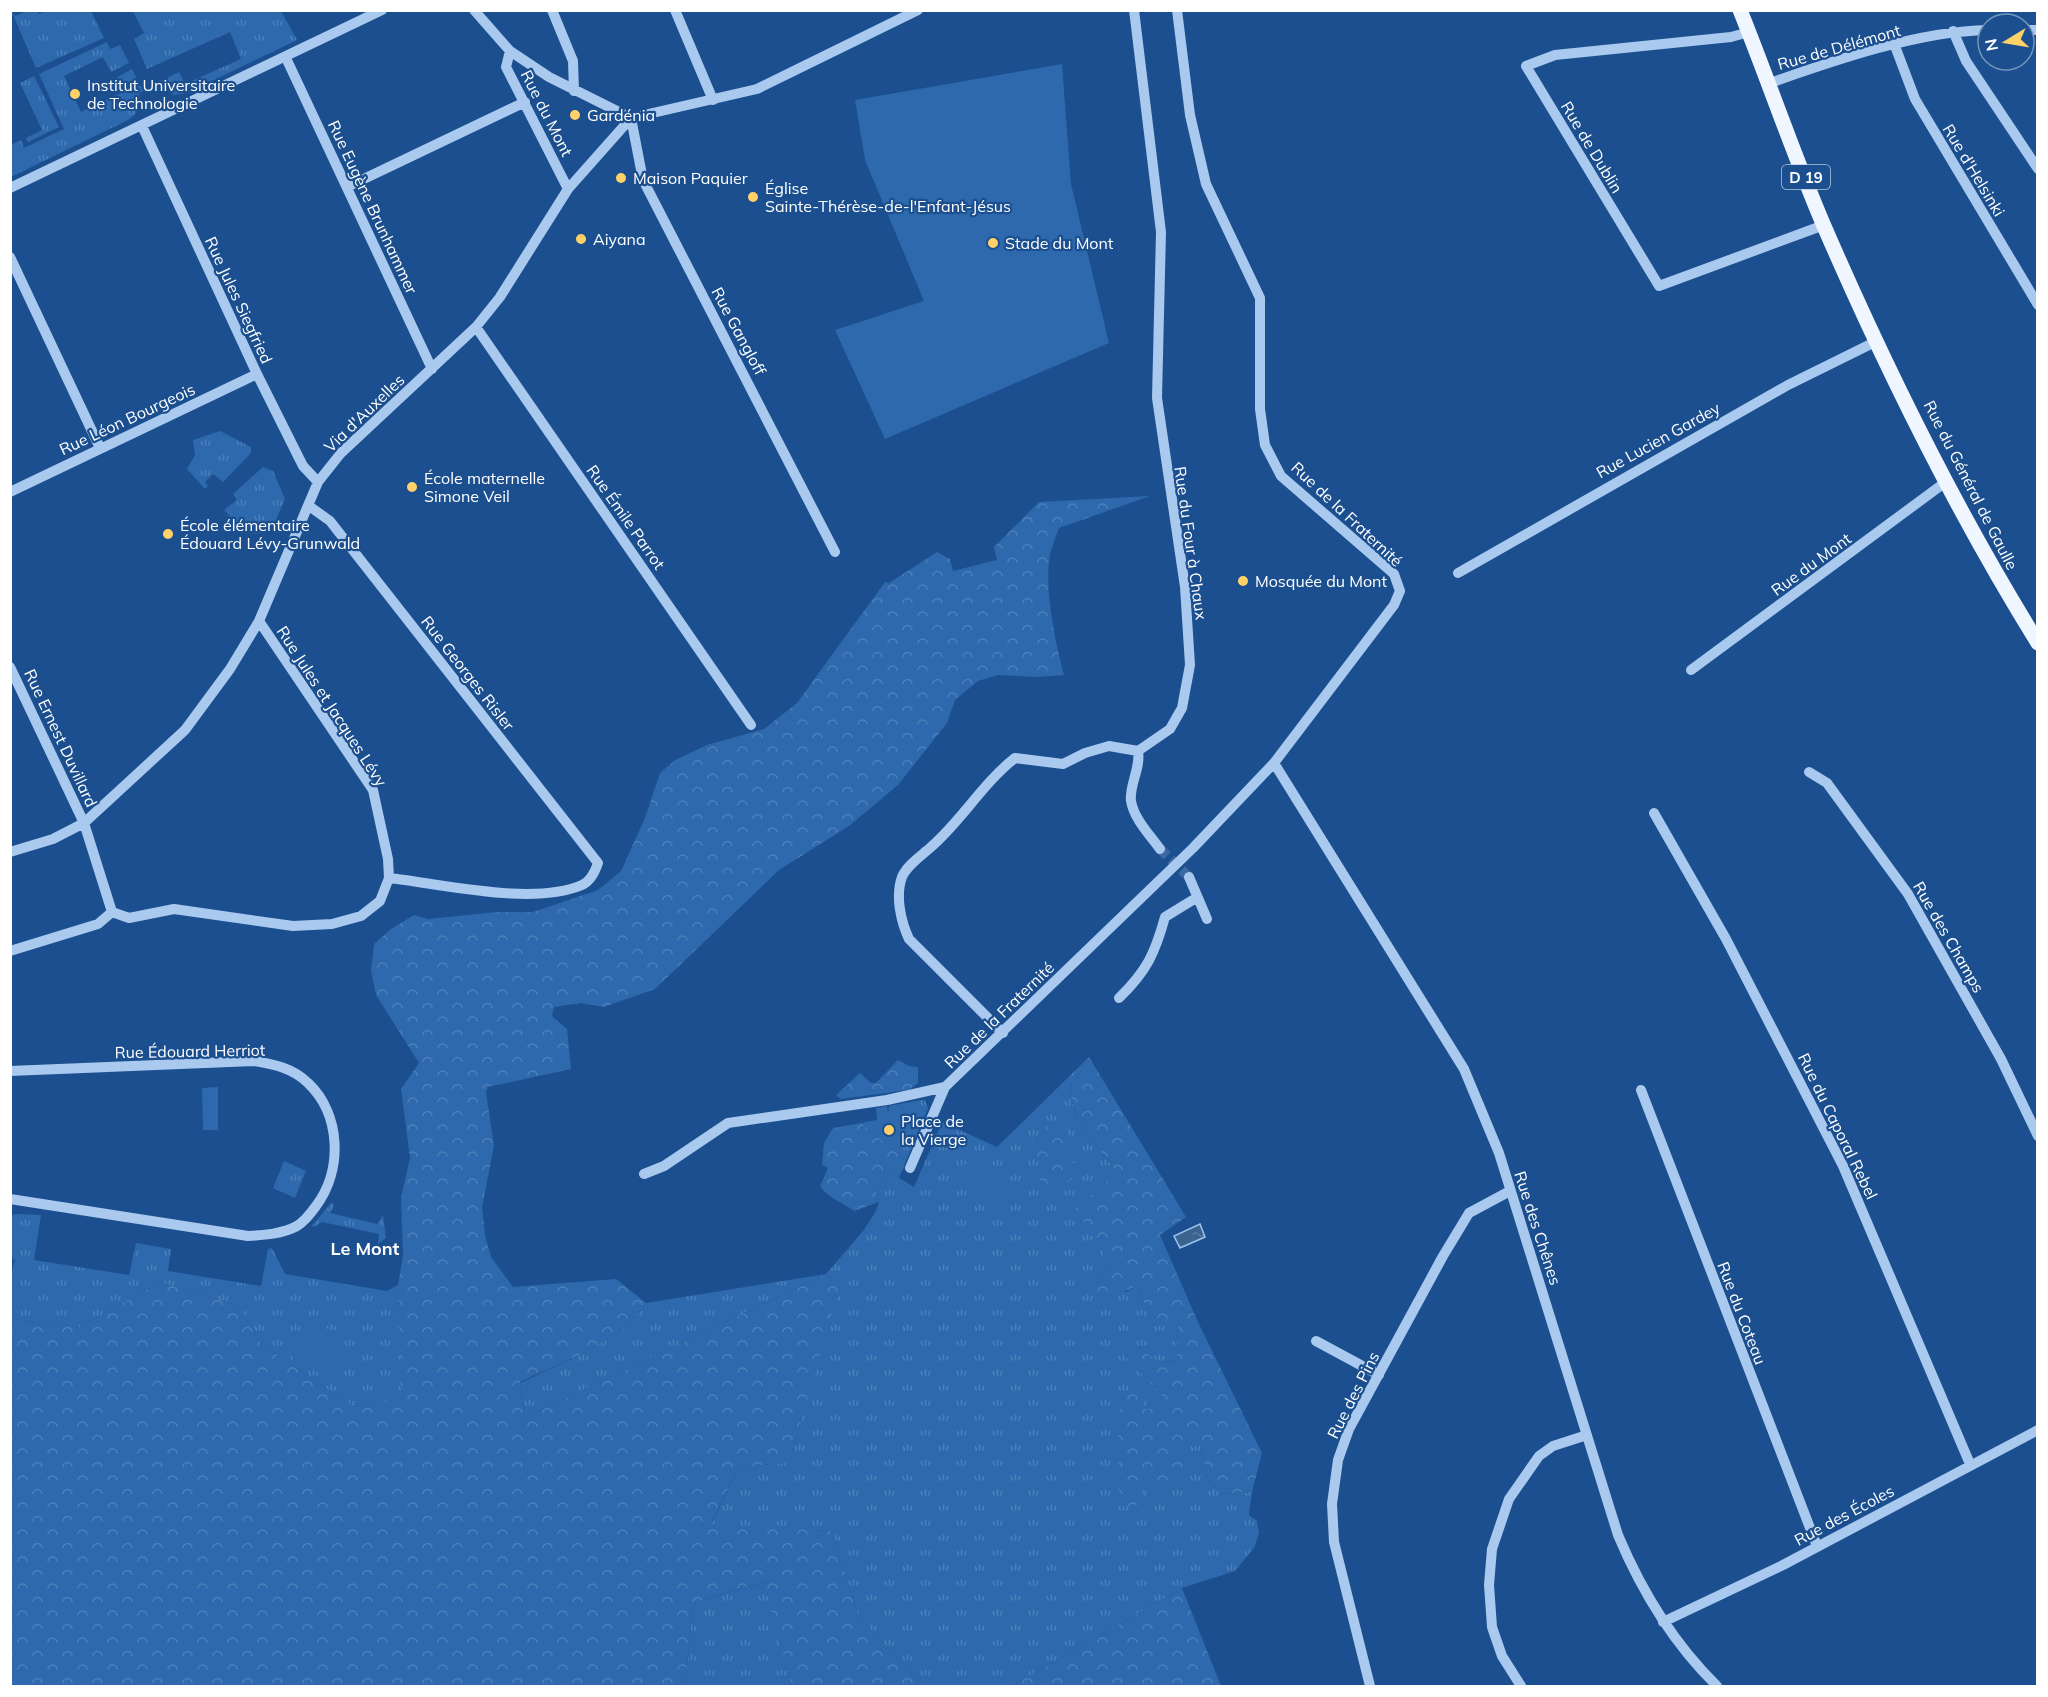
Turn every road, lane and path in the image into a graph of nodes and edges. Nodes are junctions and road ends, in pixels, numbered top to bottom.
1 (382, 10) edge
2 (474, 10) edge
3 (552, 10) edge
4 (675, 10) edge
5 (918, 10) edge
6 (1134, 10) edge
7 (1177, 10) edge
8 (1740, 10) edge
9 (1976, 30) edge
10 (1953, 31) junction
11 (1749, 32) junction
12 (1895, 46) junction
13 (510, 51) junction
14 (286, 58) junction
15 (1770, 83) junction
16 (574, 91) junction
17 (713, 100) junction
18 (525, 102) junction
19 (631, 118) junction
20 (142, 126) junction
21 (2037, 169) edge
22 (10, 188) edge
23 (347, 188) junction
24 (568, 189) junction
25 (1824, 225) junction
26 (10, 257) edge
27 (2037, 305) edge
28 (476, 327) junction
29 (1877, 341) junction
30 (432, 369) junction
31 (257, 374) junction
32 (100, 448) junction
33 (1947, 481) junction
34 (318, 482) junction
35 (10, 492) edge
36 (309, 506) junction
37 (835, 552) dead end
38 (1458, 573) dead end
39 (259, 621) junction
40 (2037, 643) edge
41 (10, 667) edge
42 (1691, 670) dead end
43 (752, 724) dead end
44 (1138, 751) junction
45 (1274, 763) junction
46 (1809, 772) dead end
47 (1654, 813) dead end
48 (84, 823) junction
49 (1160, 849) tunnel mouth
50 (10, 852) edge
51 (1189, 877) tunnel mouth
52 (389, 878) junction
53 (1196, 898) junction
54 (112, 912) junction
55 (1207, 919) dead end
56 (10, 951) edge
57 (1119, 998) dead end
58 (1003, 1033) junction
59 (10, 1071) edge
60 (945, 1087) junction
61 (1641, 1090) dead end
62 (2037, 1136) edge
63 (910, 1168) dead end
64 (644, 1174) dead end
65 (1510, 1191) junction
66 (10, 1199) edge
67 (1316, 1341) dead end
68 (1378, 1375) junction
69 (2037, 1430) edge
70 (1587, 1435) junction
71 (1970, 1464) junction
72 (1817, 1546) junction
73 (1664, 1622) junction
74 (1370, 1686) edge
75 (1521, 1686) edge
76 (1717, 1686) edge

1 - 14 street
2 - 13 street
3 - 16 street
4 - 17 street
5 - 17 street
6 - 44 street, Rue du Four à Chaux
7 - 45 street, Rue de la Fraternité
8 - 11 main road, D 19
9 - 10 street, Rue de Délémont
10 - 12 street, Rue de Délémont
10 - 21 street
11 - 15 main road, D 19
11 - 25 street, Rue de Dublin
12 - 15 street, Rue de Délémont
12 - 27 street, Rue d'Helsinki
13 - 16 street
13 - 18 street, Rue du Mont
14 - 20 street
14 - 23 street, Rue Eugène Brunhammer
15 - 25 main road, D 19
16 - 19 street
17 - 19 street
18 - 23 street
18 - 24 street, Rue du Mont
19 - 24 street, Via d'Auxelles
19 - 37 street, Rue Gangloff
20 - 22 street
20 - 31 street, Rue Jules Siegfried
23 - 30 street, Rue Eugène Brunhammer
24 - 28 street, Via d'Auxelles
25 - 29 main road, D 19
26 - 32 street
28 - 30 street, Via d'Auxelles
28 - 43 street, Rue Émile Parrot
29 - 33 main road, Rue du Général de Gaulle / D 19
29 - 38 street, Rue Lucien Gardey
30 - 34 street, Via d'Auxelles
31 - 32 street, Rue Léon Bourgeois
31 - 34 street, Rue Jules Siegfried
32 - 35 street, Rue Léon Bourgeois
33 - 40 main road, Rue du Général de Gaulle / D 19
33 - 42 street, Rue du Mont
34 - 36 street, Via d'Auxelles
36 - 39 street, Via d'Auxelles
36 - 52 street, Rue Georges Risler
39 - 48 street, Via d'Auxelles
39 - 52 street, Rue Jules et Jacques Lévy
41 - 48 street, Rue Ernest Duvillard
44 - 49 street
44 - 58 street
45 - 58 street, Rue de la Fraternité
45 - 65 street, Rue des Chênes
46 - 62 street, Rue des Champs
47 - 71 street, Rue du Caporal Rebel
48 - 50 street, Via d'Auxelles
48 - 54 street
51 - 53 street
52 - 54 street
53 - 55 street
53 - 57 street
54 - 56 street
58 - 60 street, Rue de la Fraternité
59 - 66 street, Rue Édouard Herriot
60 - 63 street
60 - 64 street, Rue de la Fraternité
61 - 72 street, Rue du Coteau
65 - 68 street, Rue des Pins
65 - 70 street, Rue des Chênes
67 - 68 street
68 - 74 street, Rue des Pins
69 - 71 street, Rue des Écoles
70 - 73 street, Rue des Chênes
70 - 75 street
71 - 72 street, Rue des Écoles
72 - 73 street, Rue des Écoles
73 - 76 street, Rue des Chênes

